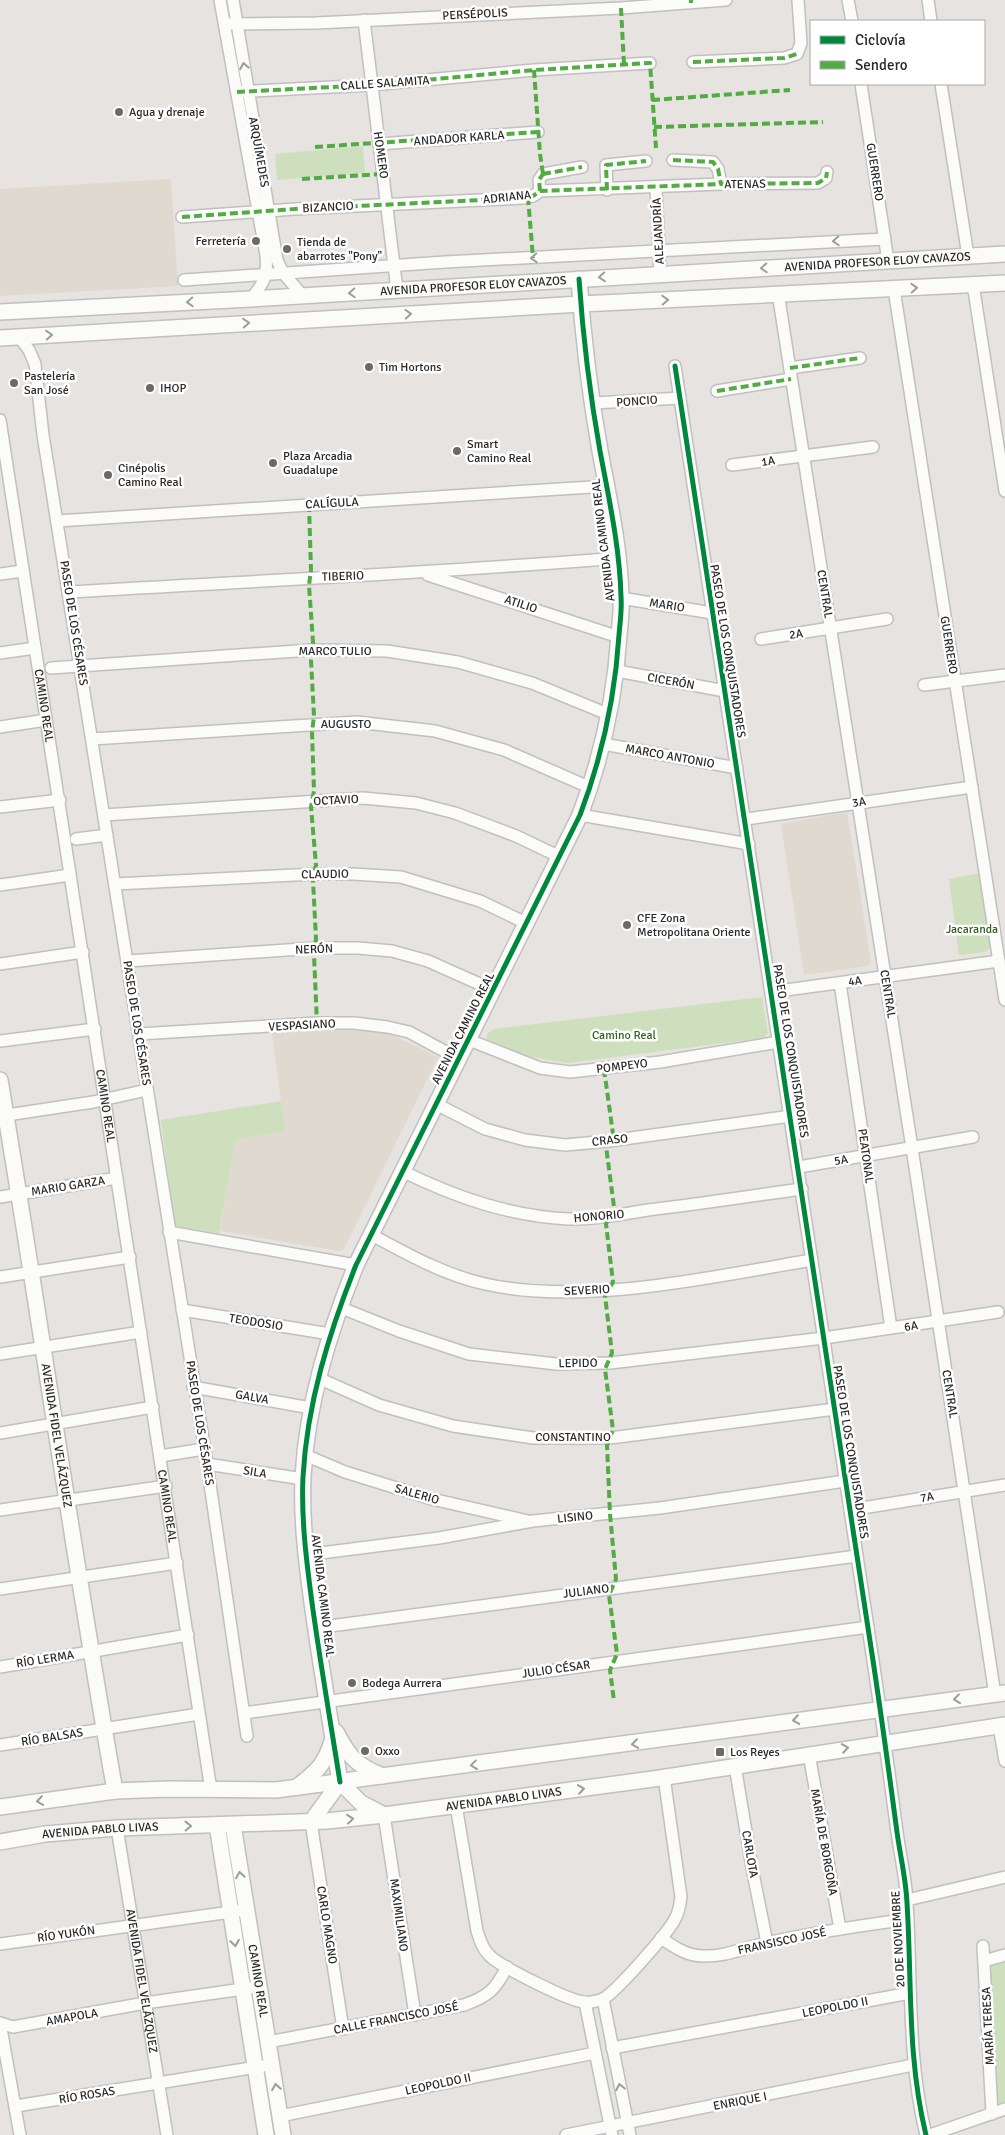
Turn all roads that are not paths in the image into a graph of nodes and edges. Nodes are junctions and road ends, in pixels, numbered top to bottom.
1 (220, 0) edge
2 (233, 0) edge
3 (726, 0) edge
4 (798, 0) edge
5 (848, 0) edge
6 (928, 0) edge
7 (364, 20) junction
8 (852, 20) edge
9 (931, 20) edge
10 (231, 24) junction
11 (693, 62) dead end
12 (650, 63) dead end
13 (371, 85) junction
14 (861, 85) edge
15 (941, 85) edge
16 (243, 91) junction
17 (538, 132) dead end
18 (380, 144) junction
19 (673, 160) dead end
20 (646, 161) dead end
21 (582, 167) dead end
22 (827, 172) dead end
23 (721, 184) junction
24 (656, 188) junction
25 (606, 190) junction
26 (540, 191) junction
27 (388, 204) junction
28 (264, 211) junction
29 (182, 217) dead end
30 (885, 239) junction
31 (660, 251) junction
32 (1005, 254) edge
33 (968, 256) junction
34 (888, 261) junction
35 (395, 266) junction
36 (283, 273) junction
37 (267, 274) junction
38 (660, 274) junction
39 (579, 279) junction
40 (184, 280) dead end
41 (1005, 283) edge
42 (972, 284) junction
43 (894, 289) junction
44 (397, 290) junction
45 (778, 294) junction
46 (303, 296) junction
47 (251, 299) junction
48 (581, 304) junction
49 (19, 311) junction
50 (0, 312) edge
51 (0, 321) edge
52 (19, 337) junction
53 (0, 338) edge
54 (860, 358) dead end
55 (675, 366) dead end
56 (791, 374) junction
57 (717, 391) dead end
58 (680, 398) junction
59 (594, 404) junction
60 (0, 420) edge
61 (873, 447) dead end
62 (803, 456) junction
63 (732, 465) dead end
64 (608, 486) junction
65 (1005, 491) edge
66 (6, 495) edge
67 (57, 521) junction
68 (618, 558) junction
69 (24, 571) junction
70 (422, 573) junction
71 (0, 574) edge
72 (69, 592) junction
73 (621, 598) junction
74 (712, 613) junction
75 (887, 619) dead end
76 (830, 628) junction
77 (619, 637) junction
78 (761, 639) dead end
79 (36, 648) junction
80 (0, 653) edge
81 (80, 665) junction
82 (51, 668) dead end
83 (617, 671) junction
84 (1005, 675) edge
85 (955, 682) junction
86 (924, 685) dead end
87 (724, 691) junction
88 (610, 715) junction
89 (46, 720) junction
90 (0, 727) edge
91 (92, 739) junction
92 (603, 744) junction
93 (737, 768) junction
94 (972, 787) junction
95 (591, 788) junction
96 (60, 800) junction
97 (858, 802) junction
98 (0, 807) edge
99 (104, 815) junction
100 (580, 816) junction
101 (746, 819) junction
102 (107, 835) junction
103 (76, 839) dead end
104 (749, 844) junction
105 (558, 856) junction
106 (70, 875) junction
107 (115, 884) junction
108 (0, 885) edge
109 (526, 922) junction
110 (83, 952) junction
111 (128, 960) junction
112 (999, 961) junction
113 (0, 964) edge
114 (886, 977) junction
115 (840, 983) junction
116 (493, 990) junction
117 (772, 992) junction
118 (1005, 1000) edge
119 (95, 1029) junction
120 (139, 1034) junction
121 (469, 1040) junction
122 (0, 1041) edge
123 (779, 1042) junction
124 (459, 1059) junction
125 (0, 1080) edge
126 (147, 1090) junction
127 (104, 1100) junction
128 (436, 1104) junction
129 (3, 1115) edge
130 (791, 1116) junction
131 (973, 1137) dead end
132 (912, 1148) junction
133 (866, 1156) junction
134 (799, 1167) junction
135 (402, 1171) junction
136 (117, 1178) junction
137 (802, 1189) junction
138 (19, 1194) junction
139 (0, 1197) edge
140 (169, 1232) junction
141 (370, 1234) junction
142 (130, 1256) junction
143 (812, 1260) junction
144 (356, 1264) junction
145 (32, 1272) junction
146 (0, 1277) edge
147 (339, 1307) junction
148 (182, 1310) junction
149 (998, 1312) dead end
150 (939, 1322) junction
151 (891, 1328) junction
152 (141, 1332) junction
153 (330, 1334) junction
154 (824, 1338) junction
155 (44, 1347) junction
156 (0, 1354) edge
157 (318, 1378) junction
158 (193, 1387) junction
159 (153, 1407) junction
160 (311, 1408) junction
161 (835, 1408) junction
162 (56, 1423) junction
163 (0, 1433) edge
164 (204, 1449) junction
165 (305, 1455) junction
166 (160, 1456) junction
167 (207, 1464) junction
168 (303, 1479) junction
169 (845, 1481) junction
170 (1005, 1485) edge
171 (166, 1486) junction
172 (964, 1491) junction
173 (67, 1500) junction
174 (0, 1510) edge
175 (850, 1510) junction
176 (532, 1522) junction
177 (305, 1555) junction
178 (857, 1556) junction
179 (177, 1562) junction
180 (80, 1577) junction
181 (0, 1589) edge
182 (868, 1627) junction
183 (316, 1628) junction
184 (188, 1635) junction
185 (91, 1652) junction
186 (0, 1667) edge
187 (1000, 1694) edge
188 (327, 1701) junction
189 (880, 1708) junction
190 (244, 1713) junction
191 (199, 1714) junction
192 (1002, 1725) edge
193 (104, 1728) junction
194 (332, 1730) junction
195 (247, 1736) dead end
196 (885, 1743) junction
197 (0, 1745) edge
198 (809, 1754) junction
199 (1005, 1760) edge
200 (735, 1766) junction
201 (385, 1776) junction
202 (664, 1777) junction
203 (340, 1782) junction
204 (296, 1788) junction
205 (211, 1790) junction
206 (116, 1791) junction
207 (456, 1804) junction
208 (0, 1807) edge
209 (384, 1815) junction
210 (311, 1822) junction
211 (217, 1825) junction
212 (233, 1825) junction
213 (117, 1828) junction
214 (0, 1842) edge
215 (1005, 1877) edge
216 (907, 1900) junction
217 (246, 1910) junction
218 (230, 1912) junction
219 (908, 1919) junction
220 (133, 1924) junction
221 (840, 1929) junction
222 (661, 1938) junction
223 (766, 1943) junction
224 (0, 1944) edge
225 (983, 1946) dead end
226 (1005, 1955) edge
227 (984, 1961) junction
228 (508, 1967) junction
229 (259, 1986) junction
230 (242, 1989) junction
231 (910, 1993) junction
232 (603, 1999) junction
233 (585, 2002) junction
234 (145, 2003) junction
235 (415, 2015) junction
236 (0, 2023) edge
237 (343, 2029) junction
238 (268, 2042) junction
239 (612, 2048) junction
240 (595, 2052) junction
241 (272, 2064) junction
242 (913, 2065) junction
243 (256, 2067) junction
244 (158, 2083) junction
245 (16, 2106) junction
246 (1005, 2109) edge
247 (992, 2114) junction
248 (280, 2116) junction
249 (627, 2123) junction
250 (611, 2131) edge
251 (20, 2135) edge
252 (167, 2135) edge
253 (266, 2135) edge
254 (283, 2135) edge
255 (566, 2135) edge
256 (630, 2135) edge
257 (928, 2135) edge

1 - 10 street, ARQUÍMEDES
2 - 10 street, ARQUÍMEDES
3 - 7 street, PERSÉPOLIS
4 - 11 street
5 - 8 street
6 - 9 street
7 - 10 street, PERSÉPOLIS
7 - 13 street, HOMERO
10 - 16 street, ARQUÍMEDES
12 - 13 street, CALLE SALAMITA
13 - 16 street, CALLE SALAMITA
13 - 18 street, HOMERO
14 - 30 street, GUERRERO
15 - 33 street
16 - 28 street, ARQUÍMEDES
17 - 18 street, ANDADOR KARLA
18 - 27 street, HOMERO
19 - 23 street
20 - 25 street
21 - 26 street
22 - 23 street, ATENAS
23 - 24 street, ATENAS
24 - 25 street, ADRIANA
24 - 31 street, ALEJANDRÍA
25 - 26 street, ADRIANA
26 - 27 street, ADRIANA
27 - 28 street, BIZANCIO
27 - 35 street, HOMERO
28 - 29 street, BIZANCIO
28 - 36 street, ARQUÍMEDES
28 - 37 street, ARQUÍMEDES
30 -> 31 street
30 - 34 street, GUERRERO
31 -> 35 street
31 - 38 street, ALEJANDRÍA
32 - 33 main road, AVENIDA PROFESOR ELOY CAVAZOS
33 - 34 main road, AVENIDA PROFESOR ELOY CAVAZOS
34 -> 38 main road, AVENIDA PROFESOR ELOY CAVAZOS
35 - 36 street
35 - 44 street, HOMERO
36 - 37 street
36 - 46 street, ARQUÍMEDES
37 - 40 street
37 - 47 street
38 -> 39 main road, AVENIDA PROFESOR ELOY CAVAZOS
39 - 44 main road, AVENIDA PROFESOR ELOY CAVAZOS
39 - 48 main road, AVENIDA CAMINO REAL
41 - 42 main road, AVENIDA PROFESOR ELOY CAVAZOS
43 -> 42 main road, AVENIDA PROFESOR ELOY CAVAZOS
42 - 65 street
43 - 45 main road, AVENIDA PROFESOR ELOY CAVAZOS
43 - 85 street, GUERRERO
44 -> 46 main road, AVENIDA PROFESOR ELOY CAVAZOS
48 -> 45 main road, AVENIDA PROFESOR ELOY CAVAZOS
45 - 56 street, CENTRAL
46 - 47 main road, AVENIDA PROFESOR ELOY CAVAZOS
47 -> 49 main road, AVENIDA PROFESOR ELOY CAVAZOS
52 -> 48 main road, AVENIDA PROFESOR ELOY CAVAZOS
48 - 59 main road, AVENIDA CAMINO REAL
49 - 50 main road, AVENIDA PROFESOR ELOY CAVAZOS
49 - 51 main road
52 - 53 main road, AVENIDA PROFESOR ELOY CAVAZOS
52 - 67 street, PASEO DE LOS CÉSARES
54 - 56 street
55 - 58 street, PASEO DE LOS CONQUISTADORES
56 - 57 street
56 - 62 street, CENTRAL
58 - 59 street, PONCIO
58 - 74 street, PASEO DE LOS CONQUISTADORES
59 - 64 main road, AVENIDA CAMINO REAL
60 - 66 street, CAMINO REAL
61 - 62 street, 1A
62 - 63 street, 1A
62 - 76 street, CENTRAL
64 - 67 street, CALÍGULA
64 - 68 main road, AVENIDA CAMINO REAL
66 - 69 street, CAMINO REAL
67 - 72 street, PASEO DE LOS CÉSARES
68 - 70 street, TIBERIO
68 - 73 main road, AVENIDA CAMINO REAL
69 - 71 street
69 - 79 street, CAMINO REAL
70 - 72 street, TIBERIO
70 - 77 street, ATILIO
72 - 81 street, PASEO DE LOS CÉSARES
73 - 74 street, MARIO
73 - 77 main road, AVENIDA CAMINO REAL
74 - 87 street, PASEO DE LOS CONQUISTADORES
75 - 76 street, 2A
76 - 78 street, 2A
76 - 97 street, CENTRAL
77 - 83 main road, AVENIDA CAMINO REAL
79 - 80 street
79 - 89 street, CAMINO REAL
81 - 82 street, MARCO TULIO
81 - 88 street, MARCO TULIO
81 - 91 street, PASEO DE LOS CÉSARES
83 - 87 street, CICERÓN
83 - 88 main road, AVENIDA CAMINO REAL
84 - 85 street
85 - 86 street
85 - 94 street, GUERRERO
87 - 93 street, PASEO DE LOS CONQUISTADORES
88 - 92 main road, AVENIDA CAMINO REAL
89 - 90 street
89 - 96 street, CAMINO REAL
91 - 95 street, AUGUSTO
91 - 99 street, PASEO DE LOS CÉSARES
92 - 93 street, MARCO ANTONIO
92 - 95 main road, AVENIDA CAMINO REAL
93 - 101 street, PASEO DE LOS CONQUISTADORES
94 - 97 street, 3A
94 - 112 street, GUERRERO
95 - 100 main road, AVENIDA CAMINO REAL
96 - 98 street
96 - 106 street, CAMINO REAL
97 - 101 street, 3A
97 - 114 street, CENTRAL
99 - 102 street, PASEO DE LOS CÉSARES
99 - 105 street, OCTAVIO
100 - 104 street
100 - 105 main road, AVENIDA CAMINO REAL
101 - 104 street, PASEO DE LOS CONQUISTADORES
102 - 103 street
102 - 107 street, PASEO DE LOS CÉSARES
104 - 117 street, PASEO DE LOS CONQUISTADORES
105 - 109 main road, AVENIDA CAMINO REAL
106 - 108 street
106 - 110 street, CAMINO REAL
107 - 109 street, CLAUDIO
107 - 111 street, PASEO DE LOS CÉSARES
109 - 116 main road, AVENIDA CAMINO REAL
110 - 113 street
110 - 119 street, CAMINO REAL
111 - 116 street, NERÓN
111 - 120 street, PASEO DE LOS CÉSARES
112 - 114 street, 4A
112 - 118 street, GUERRERO
114 - 115 street, 4A
114 - 132 street, CENTRAL
115 - 117 street, 4A
115 - 133 street, PEATONAL
116 - 121 main road, AVENIDA CAMINO REAL
117 - 123 street, PASEO DE LOS CONQUISTADORES
119 - 122 street
119 - 127 street, CAMINO REAL
120 - 124 street, VESPASIANO
120 - 126 street, PASEO DE LOS CÉSARES
121 - 123 street, POMPEYO
121 - 124 main road, AVENIDA CAMINO REAL
123 - 130 street, PASEO DE LOS CONQUISTADORES
124 - 128 main road, AVENIDA CAMINO REAL
125 - 129 main road, AVENIDA FIDEL VELÁZQUEZ
126 - 127 street
126 - 140 street, PASEO DE LOS CÉSARES
127 - 129 street
127 - 136 street, CAMINO REAL
128 - 130 street, CRASO
128 - 135 main road, AVENIDA CAMINO REAL
129 - 138 main road, AVENIDA FIDEL VELÁZQUEZ
130 - 134 street, PASEO DE LOS CONQUISTADORES
131 - 132 street, 5A
132 - 133 street, 5A
132 - 150 street, CENTRAL
133 - 134 street, 5A
133 - 151 street, PEATONAL
134 - 137 street, PASEO DE LOS CONQUISTADORES
135 - 137 street, HONORIO
135 - 141 main road, AVENIDA CAMINO REAL
136 - 138 street, MARIO GARZA
136 - 142 street, CAMINO REAL
137 - 143 street, PASEO DE LOS CONQUISTADORES
138 - 139 street, MARIO GARZA
138 - 145 main road, AVENIDA FIDEL VELÁZQUEZ
140 - 144 street
140 - 148 street, PASEO DE LOS CÉSARES
141 - 143 street, SEVERIO
141 - 144 main road, AVENIDA CAMINO REAL
142 - 145 street
142 - 152 street, CAMINO REAL
143 - 154 street, PASEO DE LOS CONQUISTADORES
144 - 147 main road, AVENIDA CAMINO REAL
145 - 146 street
145 - 155 main road, AVENIDA FIDEL VELÁZQUEZ
147 - 153 main road, AVENIDA CAMINO REAL
147 - 154 street, LEPIDO
148 - 153 street, TEODOSIO
148 - 158 street, PASEO DE LOS CÉSARES
149 - 150 street, 6A
150 - 151 street, 6A
150 - 172 street, CENTRAL
151 - 154 street, 6A
152 - 155 street
152 - 159 street, CAMINO REAL
153 - 157 main road, AVENIDA CAMINO REAL
154 - 161 street, PASEO DE LOS CONQUISTADORES
155 - 156 street
155 - 162 main road, AVENIDA FIDEL VELÁZQUEZ
157 - 160 main road, AVENIDA CAMINO REAL
157 - 161 street, CONSTANTINO
158 - 160 street, GALVA
158 - 164 street, PASEO DE LOS CÉSARES
159 - 162 street
159 - 166 street, CAMINO REAL
160 - 165 main road, AVENIDA CAMINO REAL
161 - 169 street, PASEO DE LOS CONQUISTADORES
162 - 163 street
162 - 173 main road, AVENIDA FIDEL VELÁZQUEZ
164 - 166 street
164 - 167 street, PASEO DE LOS CÉSARES
165 - 168 main road, AVENIDA CAMINO REAL
165 - 176 street, SALERIO
166 - 171 street, CAMINO REAL
167 - 168 street, SILA
167 - 190 street, PASEO DE LOS CÉSARES
168 - 177 main road, AVENIDA CAMINO REAL
169 - 175 street, PASEO DE LOS CONQUISTADORES
169 - 176 street, LISINO
170 - 172 street, 7A
171 - 173 street
171 - 179 street, CAMINO REAL
172 - 175 street, 7A
172 - 187 street, CENTRAL
173 - 174 street
173 - 180 main road, AVENIDA FIDEL VELÁZQUEZ
175 - 178 street, PASEO DE LOS CONQUISTADORES
176 - 177 street, LISINO
177 - 183 main road, AVENIDA CAMINO REAL
178 - 182 street, PASEO DE LOS CONQUISTADORES
178 - 183 street, JULIANO
179 - 180 street
179 - 184 street, CAMINO REAL
180 - 181 street
180 - 185 main road, AVENIDA FIDEL VELÁZQUEZ
182 - 188 street, JULIO CÉSAR
182 - 189 street, PASEO DE LOS CONQUISTADORES
183 - 188 main road, AVENIDA CAMINO REAL
184 - 185 street, RÍO LERMA
184 - 191 street, CAMINO REAL
185 - 186 street, RÍO LERMA
185 - 193 main road, AVENIDA FIDEL VELÁZQUEZ
187 -> 189 main road
188 - 190 street, JULIO CÉSAR
188 - 194 main road, AVENIDA CAMINO REAL
189 - 196 street, 20 DE NOVIEMBRE
189 -> 201 main road
190 - 195 street, PASEO DE LOS CÉSARES
191 - 193 street, RÍO BALSAS
191 - 205 street, CAMINO REAL
192 - 196 main road, AVENIDA PABLO LIVAS
192 - 199 street
193 - 197 street, RÍO BALSAS
193 - 206 main road, AVENIDA FIDEL VELÁZQUEZ
194 - 201 main road
194 - 203 main road, AVENIDA CAMINO REAL
194 - 204 main road
198 -> 196 main road, AVENIDA PABLO LIVAS
196 - 216 street, 20 DE NOVIEMBRE
198 - 200 main road, AVENIDA PABLO LIVAS
198 - 221 street, MARÍA DE BORGOÑA
200 - 202 main road, AVENIDA PABLO LIVAS
200 - 223 street, CARLOTA
201 - 203 main road
207 -> 202 main road, AVENIDA PABLO LIVAS
202 - 222 street
203 - 204 main road
203 - 209 main road
203 - 210 main road
204 - 205 main road
205 - 206 main road
206 -> 208 main road
207 - 209 main road, AVENIDA PABLO LIVAS
207 - 228 street
210 -> 209 main road, AVENIDA PABLO LIVAS
209 - 235 street, MAXIMILIANO
210 - 212 main road, AVENIDA PABLO LIVAS
210 - 237 street, CARLO MAGNO
211 - 212 main road, AVENIDA PABLO LIVAS
213 -> 211 main road, AVENIDA PABLO LIVAS
211 - 218 main road, CAMINO REAL
217 -> 212 main road, CAMINO REAL
213 - 214 main road, AVENIDA PABLO LIVAS
213 - 220 street, AVENIDA FIDEL VELÁZQUEZ
215 - 216 street
216 - 219 street, 20 DE NOVIEMBRE
217 - 218 street, RÍO YUKÓN
217 - 229 main road, CAMINO REAL
218 - 220 street, RÍO YUKÓN
218 -> 230 main road, CAMINO REAL
219 - 221 street, FRANSISCO JOSÉ
219 - 231 street, 20 DE NOVIEMBRE
220 - 224 street, RÍO YUKÓN
220 - 234 street, AVENIDA FIDEL VELÁZQUEZ
221 - 223 street, FRANSISCO JOSÉ
222 - 223 street, FRANSISCO JOSÉ
222 - 232 street
225 - 227 street, MARÍA TERESA
226 - 227 street
227 - 247 street, MARÍA TERESA
228 - 233 street
228 - 235 street, CALLE FRANCISCO JOSÉ
229 - 230 street, AMAPOLA
229 - 238 main road, CAMINO REAL
230 - 234 street, AMAPOLA
230 - 243 main road, CAMINO REAL
231 - 239 street, LEOPOLDO II
231 - 242 street, 20 DE NOVIEMBRE
232 - 233 street
232 - 239 street
233 - 240 street
234 - 236 street, AMAPOLA
234 - 244 street, AVENIDA FIDEL VELÁZQUEZ
235 - 237 street, CALLE FRANCISCO JOSÉ
236 - 245 street
237 - 238 street, CALLE FRANCISCO JOSÉ
238 - 241 main road, CAMINO REAL
249 -> 239 street
240 - 248 street, LEOPOLDO II
240 - 250 street
241 - 243 street, RÍO ROSAS
248 -> 241 main road, CAMINO REAL
242 - 249 street, ENRIQUE I
242 - 257 street, 20 DE NOVIEMBRE
243 - 244 street, RÍO ROSAS
243 - 253 main road, CAMINO REAL
244 - 245 street, RÍO ROSAS
244 - 252 street, AVENIDA FIDEL VELÁZQUEZ
245 - 251 street
246 - 247 street
247 - 257 street
248 - 254 main road, CAMINO REAL
249 - 250 street, ENRIQUE I
249 - 256 street
250 - 255 street, ENRIQUE I

